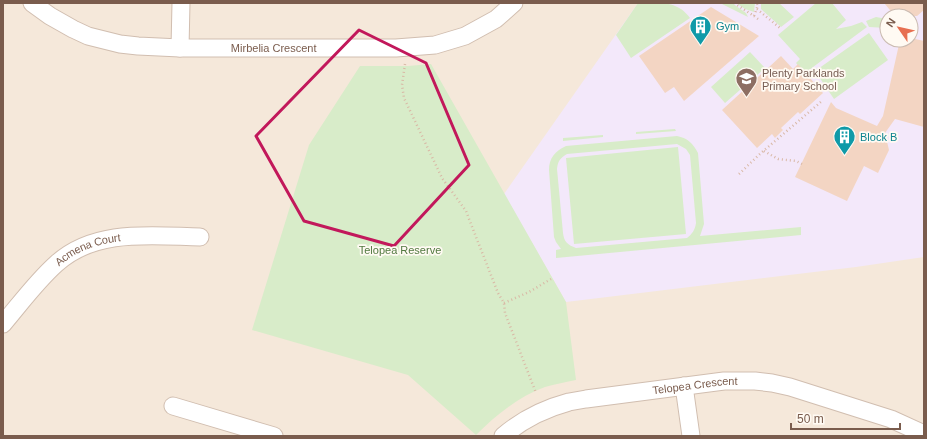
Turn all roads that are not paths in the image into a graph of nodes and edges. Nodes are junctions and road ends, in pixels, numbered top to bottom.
1 (32, 3) edge
2 (181, 3) edge
3 (514, 3) edge
4 (180, 48) junction
5 (200, 237) dead end
6 (3, 324) edge
7 (684, 386) junction
8 (173, 406) dead end
9 (891, 419) junction
10 (924, 426) edge
11 (924, 434) edge
12 (274, 436) edge
13 (503, 436) edge
14 (691, 436) edge

1 - 4 street, Mirbelia Crescent
2 - 4 street
3 - 4 street, Mirbelia Crescent
5 - 6 street, Acmena Court
7 - 9 street, Telopea Crescent
7 - 13 street, Telopea Crescent
7 - 14 street
8 - 12 street
9 - 10 street, Telopea Crescent
9 - 11 street, Telopea Crescent

